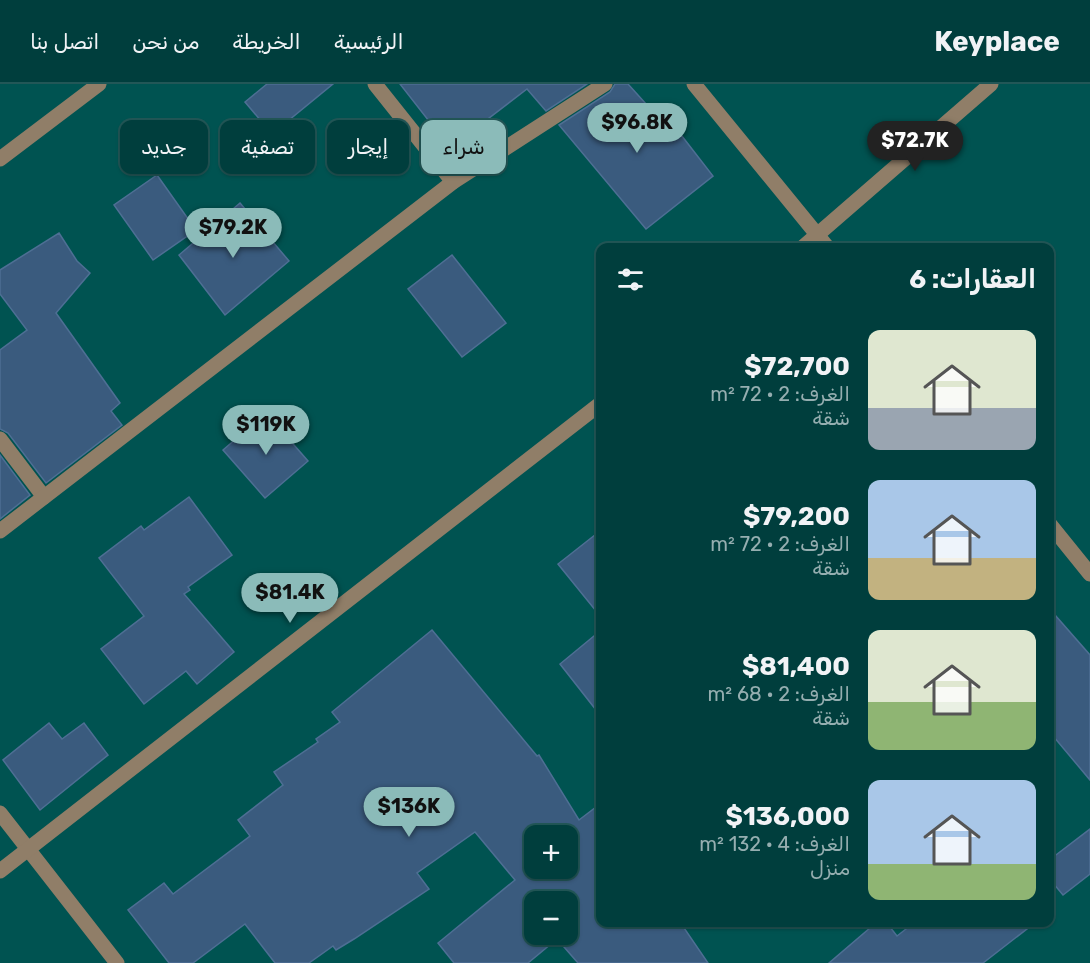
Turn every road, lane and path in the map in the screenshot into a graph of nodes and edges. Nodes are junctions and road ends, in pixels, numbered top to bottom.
1 (99, 84) edge
2 (375, 84) edge
3 (605, 84) edge
4 (694, 84) edge
5 (991, 84) edge
6 (0, 159) edge
7 (453, 182) junction
8 (818, 235) junction
9 (808, 243) edge
10 (824, 243) edge
11 (596, 407) edge
12 (0, 439) edge
13 (44, 497) junction
14 (1054, 529) edge
15 (0, 531) edge
16 (1090, 574) edge
17 (0, 813) edge
18 (28, 848) junction
19 (0, 871) edge
20 (117, 963) edge

1 - 6 street
2 - 7 street
3 - 7 street
4 - 8 street
5 - 8 street
7 - 13 street
8 - 9 street
8 - 10 street
11 - 18 street
12 - 13 street
13 - 15 street
14 - 16 street
17 - 18 street
18 - 19 street
18 - 20 street

